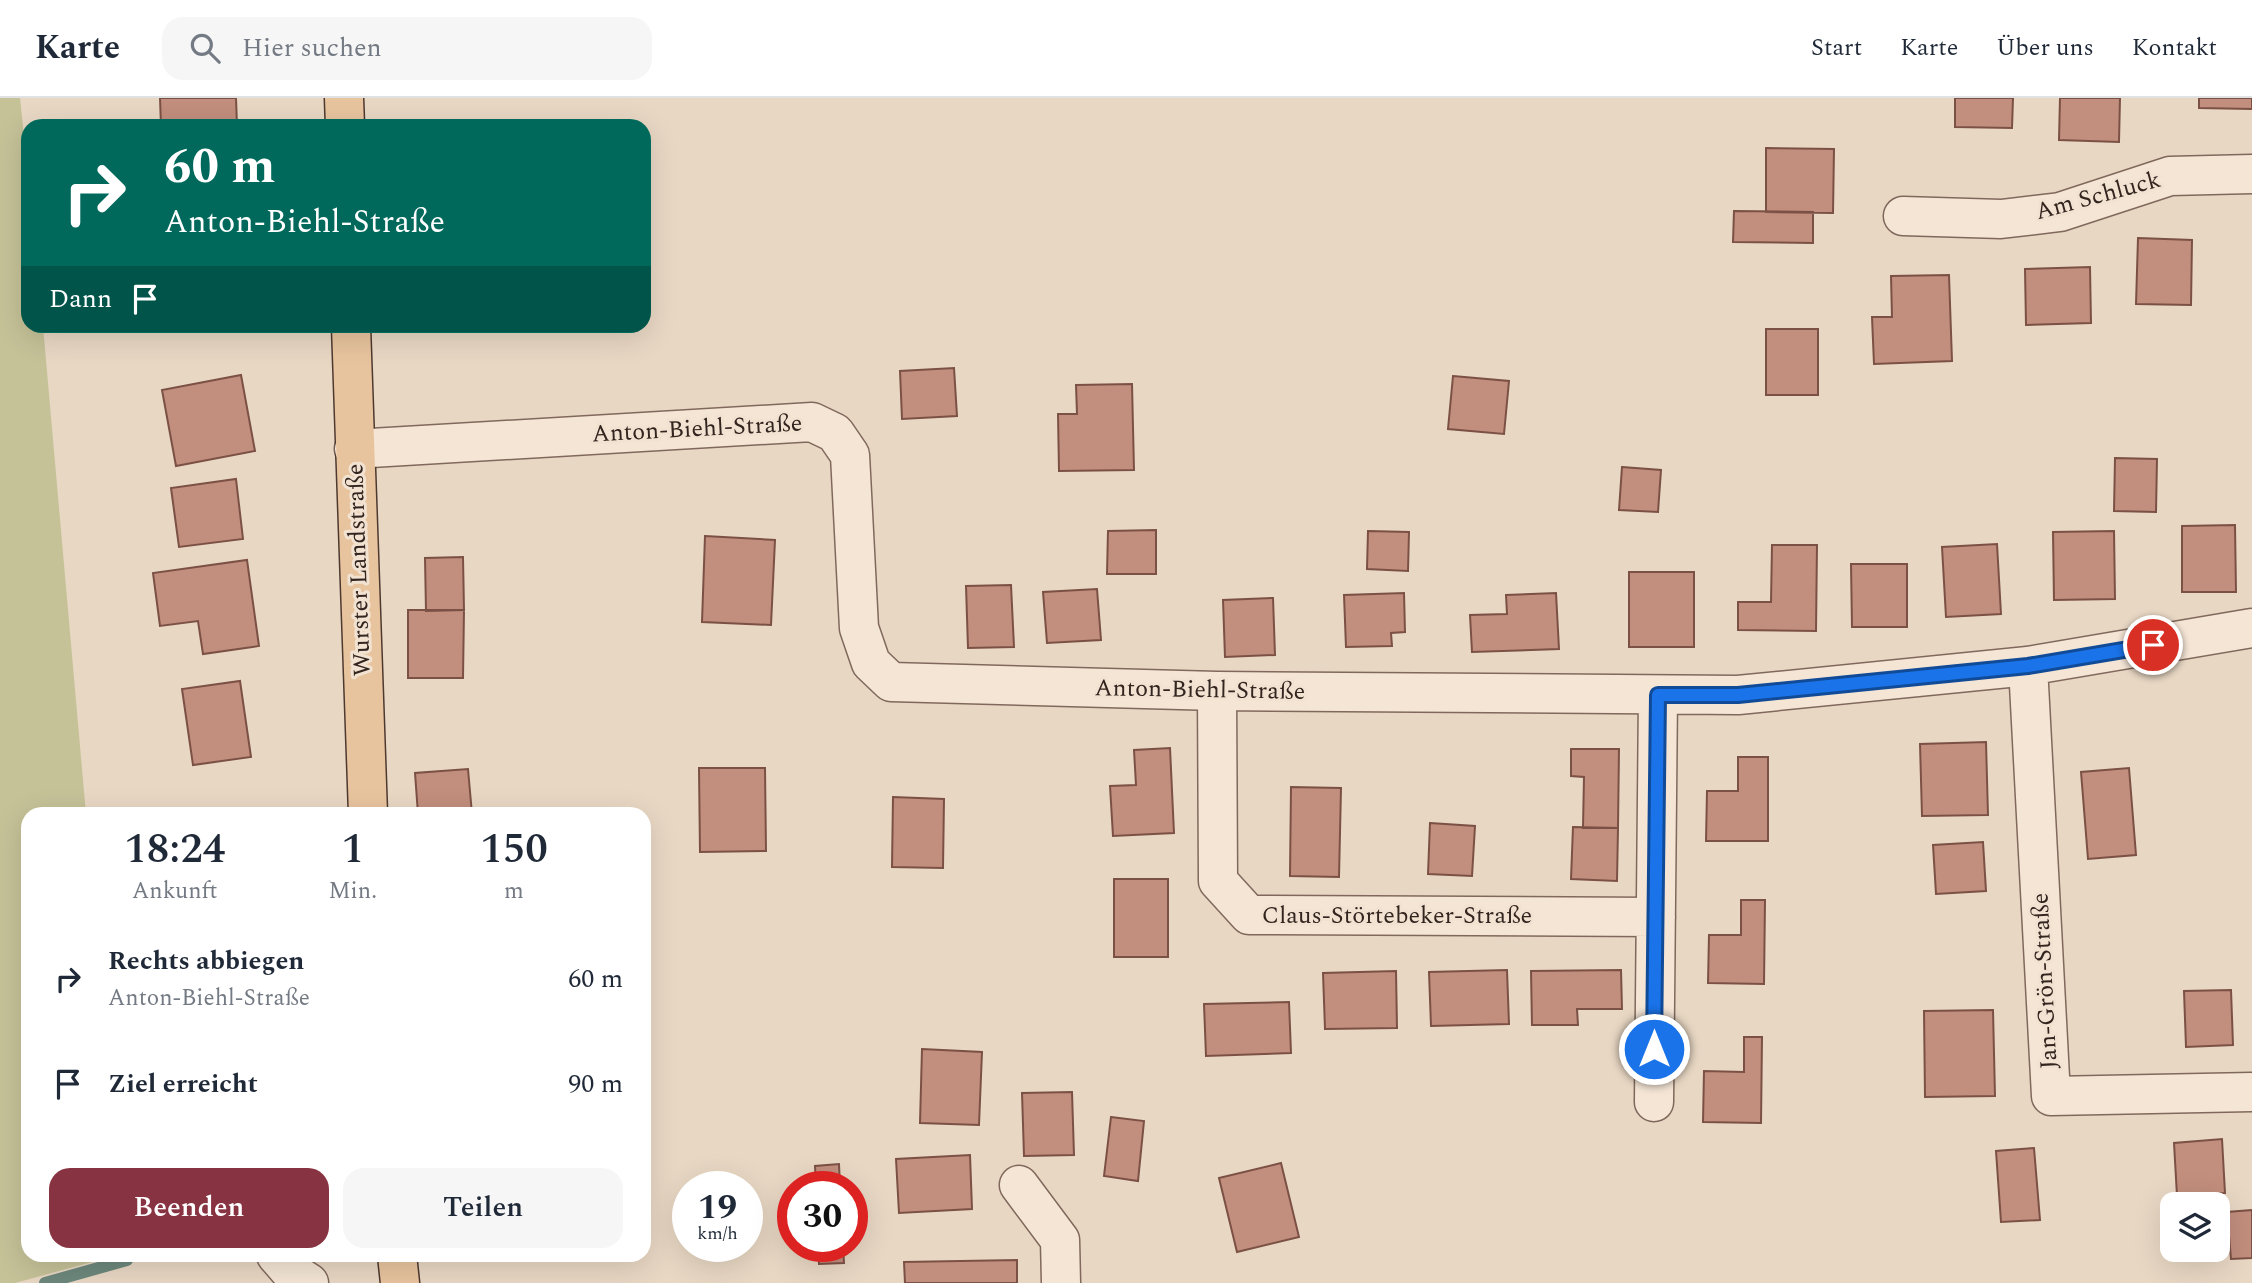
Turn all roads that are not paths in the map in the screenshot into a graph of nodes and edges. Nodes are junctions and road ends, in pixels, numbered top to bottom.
1 (344, 98) edge
2 (345, 119) edge
3 (2252, 174) edge
4 (1902, 216) dead end
5 (351, 333) edge
6 (354, 449) junction
7 (2252, 628) edge
8 (2028, 666) junction
9 (1217, 691) junction
10 (1658, 695) junction
11 (368, 807) edge
12 (1656, 917) junction
13 (2252, 1092) edge
14 (1654, 1102) dead end
15 (1018, 1185) dead end
16 (282, 1262) edge
17 (398, 1262) edge
18 (309, 1283) edge
19 (400, 1283) edge
20 (1061, 1283) edge

1 - 2 main road
3 - 4 street, Am Schluck
5 - 6 main road, Wurster Landstraße
6 - 9 street, Anton-Biehl-Straße
6 - 11 main road, Wurster Landstraße
7 - 8 street, Anton-Biehl-Straße
8 - 10 street, Anton-Biehl-Straße
8 - 13 street, Jan-Grön-Straße
9 - 10 street, Anton-Biehl-Straße
9 - 12 street, Claus-Störtebeker-Straße
10 - 12 street
12 - 14 street
15 - 20 street
16 - 18 street
17 - 19 main road

